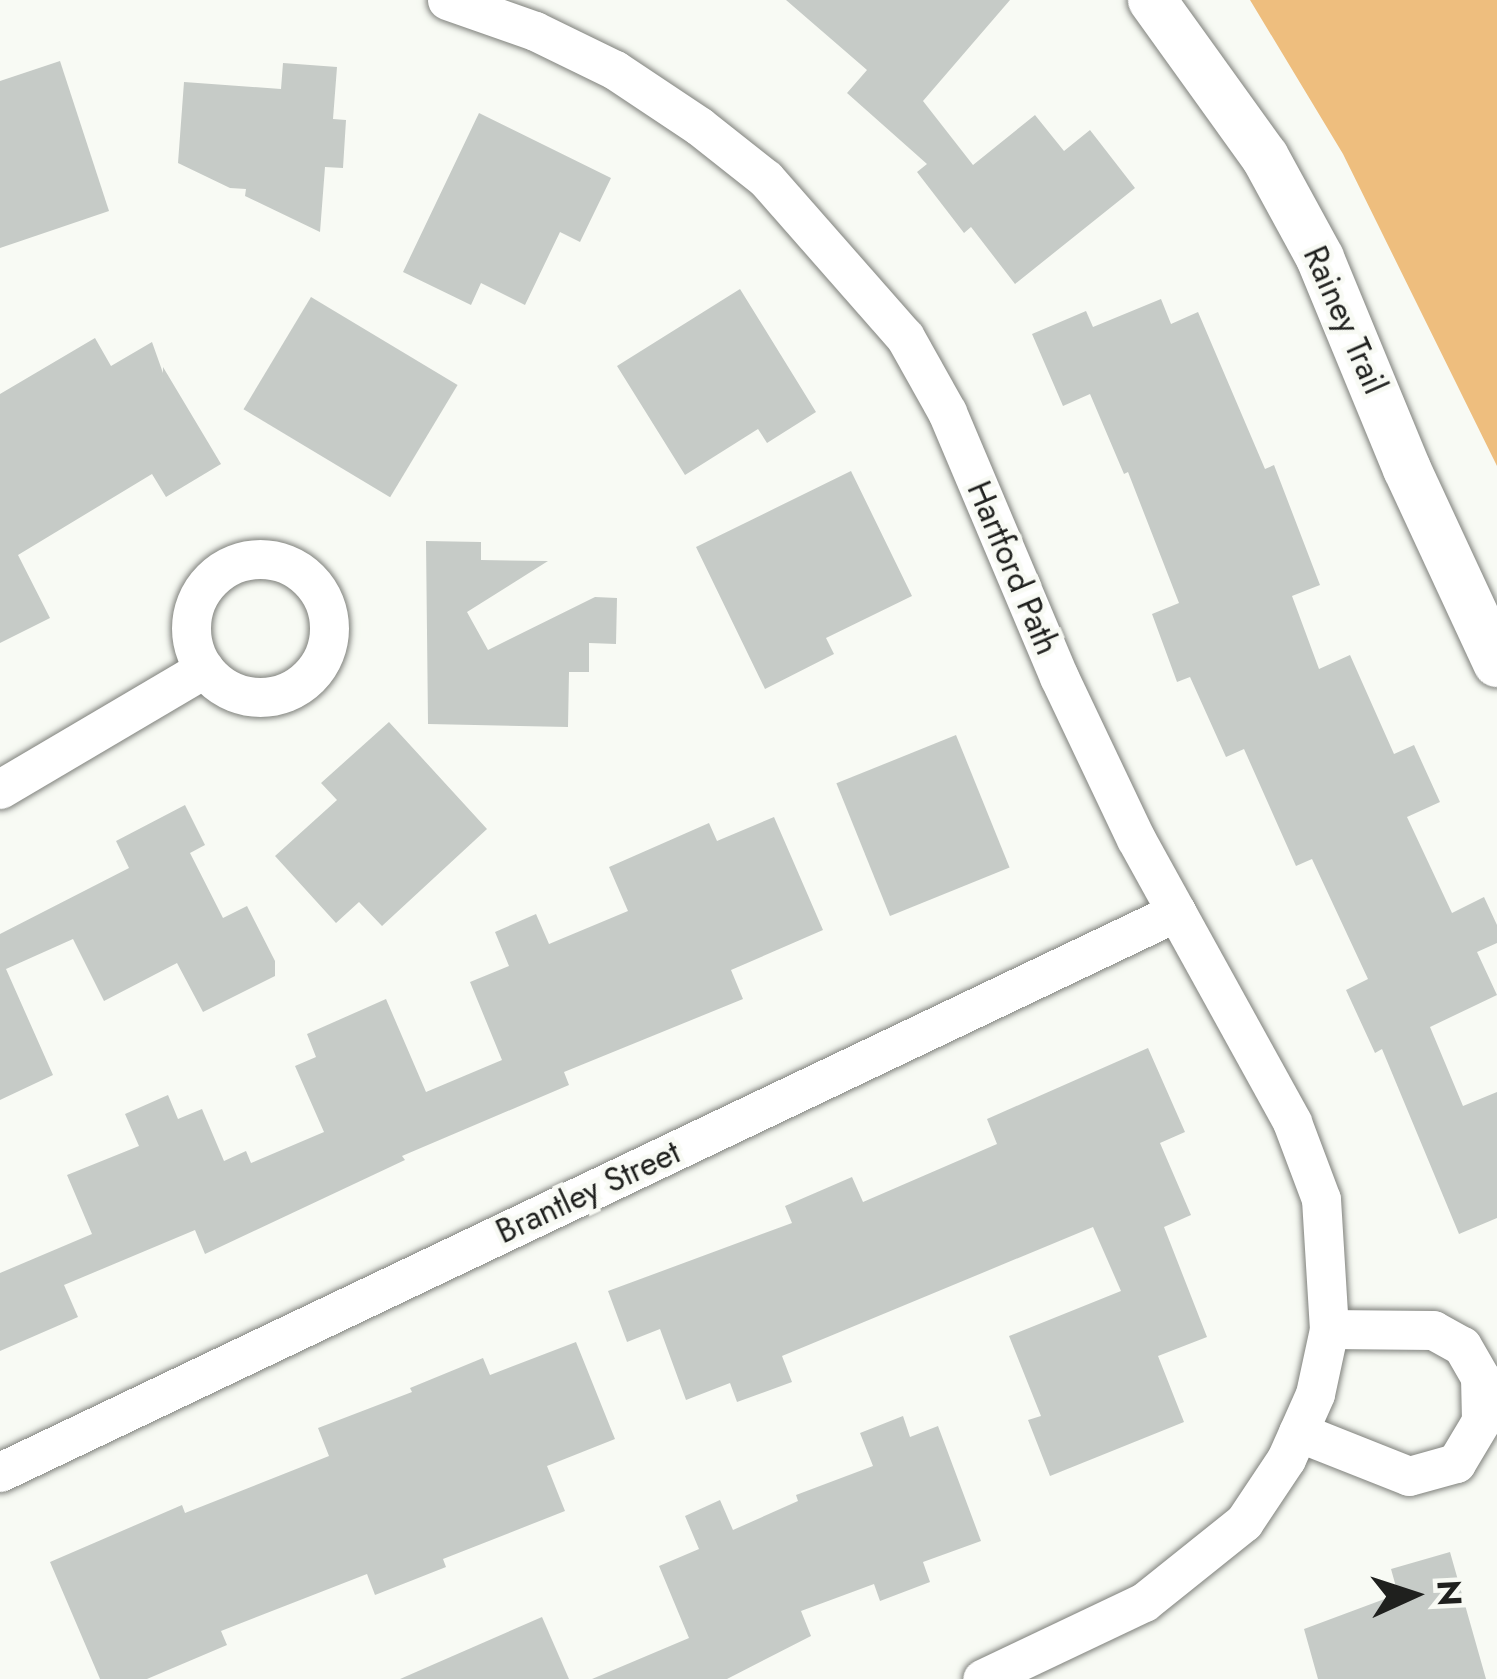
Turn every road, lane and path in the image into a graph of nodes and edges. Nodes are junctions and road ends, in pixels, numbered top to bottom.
1 (447, 0) edge
2 (1152, 0) edge
3 (1497, 663) edge
4 (204, 669) dead end
5 (0, 789) edge
6 (1176, 912) junction
7 (1329, 1329) junction
8 (1298, 1432) junction
9 (0, 1472) edge
10 (982, 1679) edge

1 - 6 street, Hartford Path
2 - 3 street, Rainey Trail
4 - 5 street
6 - 7 street, Hartford Path
6 - 9 street, Brantley Street
7 - 8 street, Hartford Path
7 - 8 street
8 - 10 street, Hartford Path

